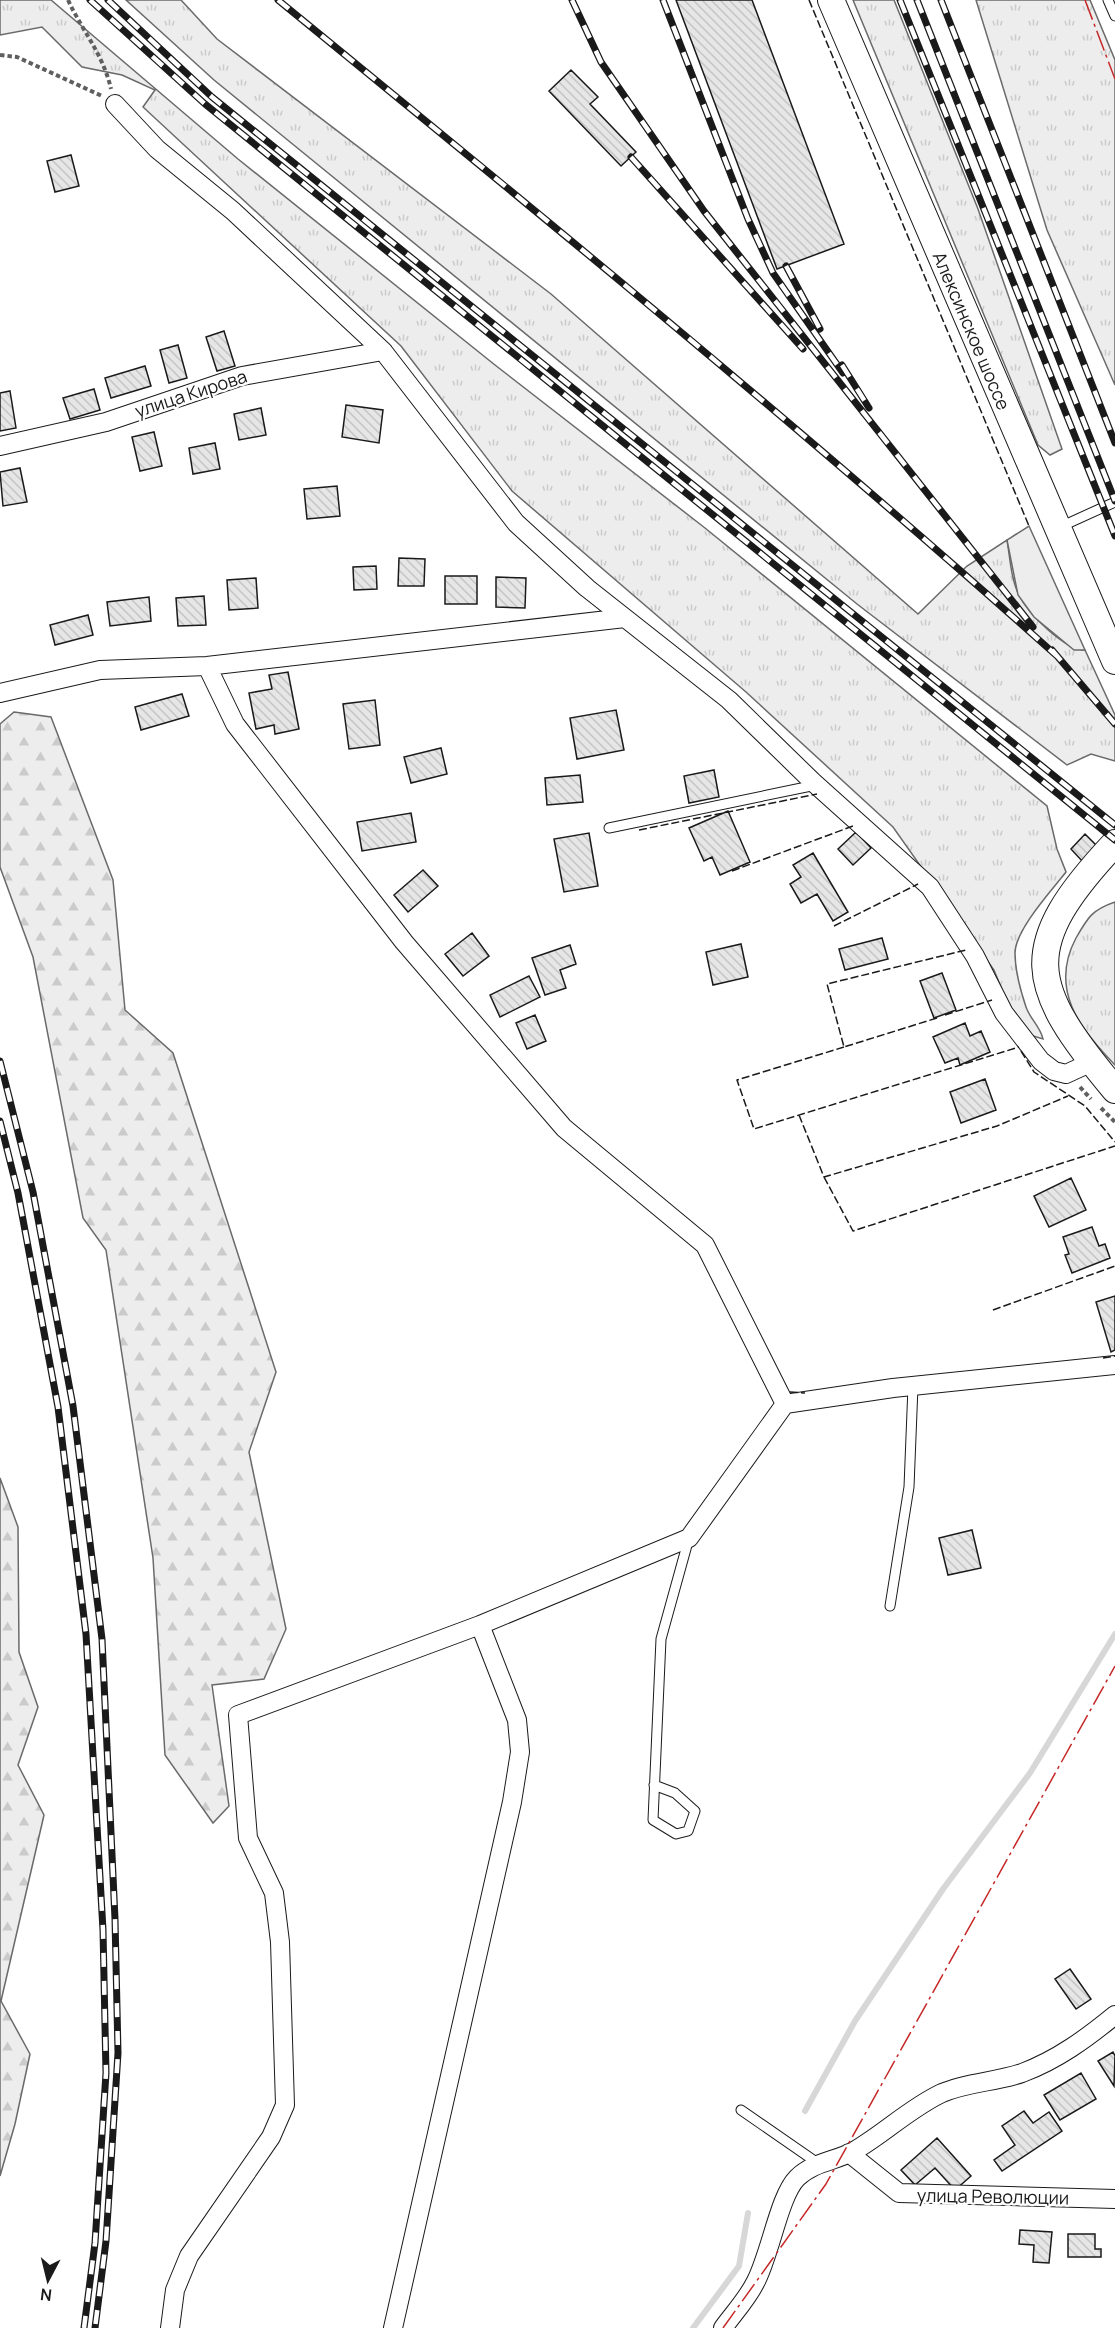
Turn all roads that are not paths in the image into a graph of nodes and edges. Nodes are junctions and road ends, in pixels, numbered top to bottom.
1 (831, 0) edge
2 (1108, 0) edge
3 (1115, 16) edge
4 (115, 104) road end
5 (383, 351) junction
6 (0, 446) edge
7 (1115, 502) edge
8 (1057, 529) junction
9 (625, 618) junction
10 (1115, 661) edge
11 (207, 666) junction
12 (0, 693) edge
13 (816, 785) junction
14 (609, 828) dead end
15 (1115, 843) edge
16 (1092, 1062) junction
17 (1115, 1090) edge
18 (1115, 1365) edge
19 (913, 1386) junction
20 (785, 1404) junction
21 (689, 1538) junction
22 (890, 1606) dead end
23 (480, 1625) junction
24 (654, 1785) junction
25 (1115, 2015) edge
26 (741, 2110) dead end
27 (849, 2153) junction
28 (819, 2164) junction
29 (1115, 2199) edge
30 (170, 2328) edge
31 (393, 2328) edge
32 (723, 2328) edge

1 - 8 main road, Алексинское шоссе
2 - 3 lane
4 - 5 street
5 - 6 street, улица Кирова
5 - 9 street
7 - 8 lane
8 - 10 main road, Алексинское шоссе
9 - 11 street
9 - 13 street
11 - 12 street
11 - 20 street
13 - 14 lane
13 - 16 street
15 - 16 main road
16 - 17 main road
18 - 19 street
19 - 20 street
19 - 22 lane
20 - 21 street
21 - 23 street
21 - 24 lane
23 - 30 street
23 - 31 street
24 - 24 lane
25 - 27 street
26 - 28 lane
27 - 28 street
27 - 29 street, улица Революции
28 - 32 street

